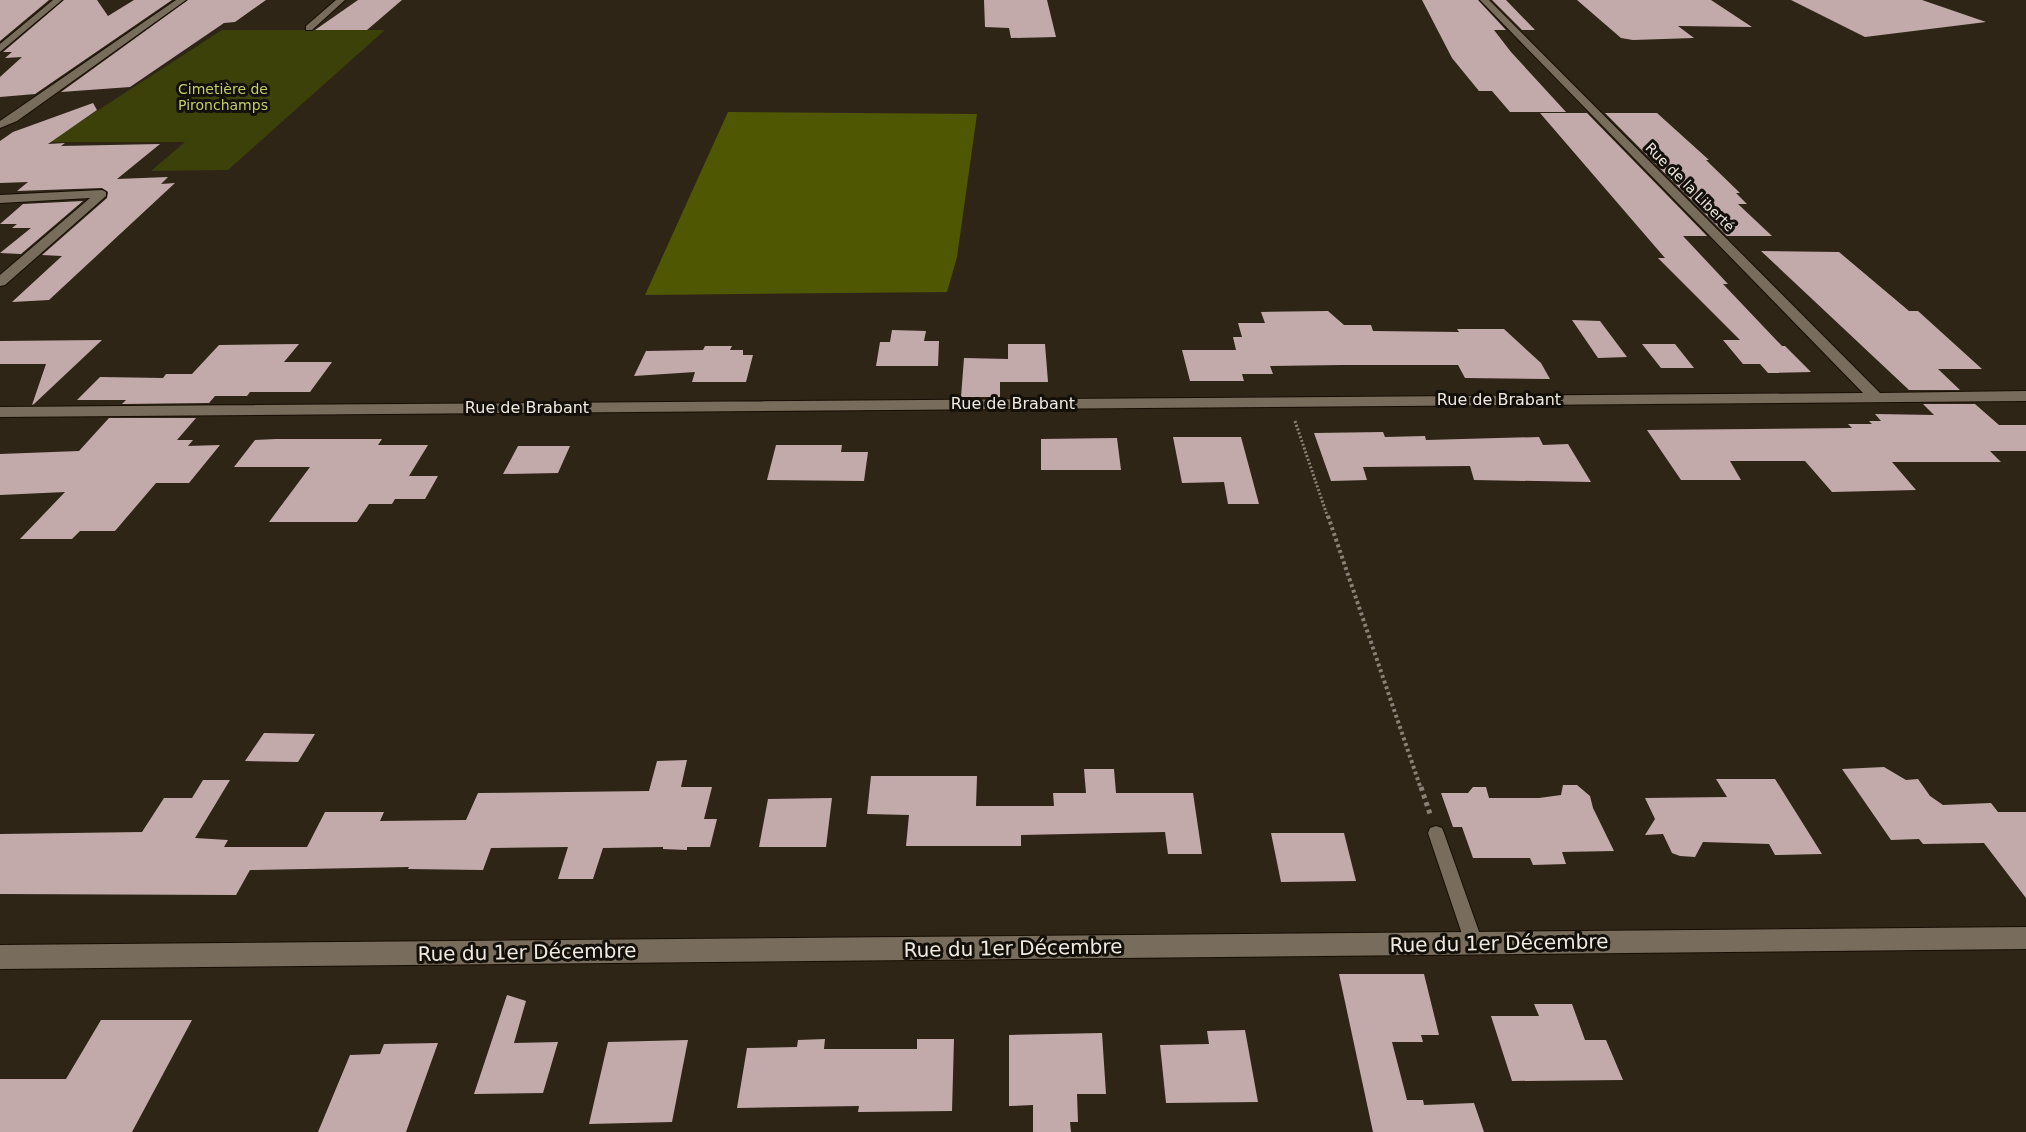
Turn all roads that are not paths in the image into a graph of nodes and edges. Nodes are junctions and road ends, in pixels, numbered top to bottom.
1 (58, 0) edge
2 (182, 0) edge
3 (341, 0) edge
4 (1484, 0) edge
5 (309, 28) dead end
6 (0, 49) edge
7 (0, 125) edge
8 (0, 199) edge
9 (0, 282) edge
10 (1875, 396) junction
11 (2026, 396) edge
12 (0, 411) edge
13 (1436, 834) road end
14 (2026, 938) edge
15 (1474, 943) junction
16 (0, 957) edge

1 - 6 street
2 - 7 street
3 - 5 street
4 - 10 street, Rue de la Liberté
8 - 9 street
10 - 11 street, Rue de Brabant
10 - 12 street, Rue de Brabant
13 - 15 lane
14 - 15 street, Rue du 1er Décembre
15 - 16 street, Rue du 1er Décembre

